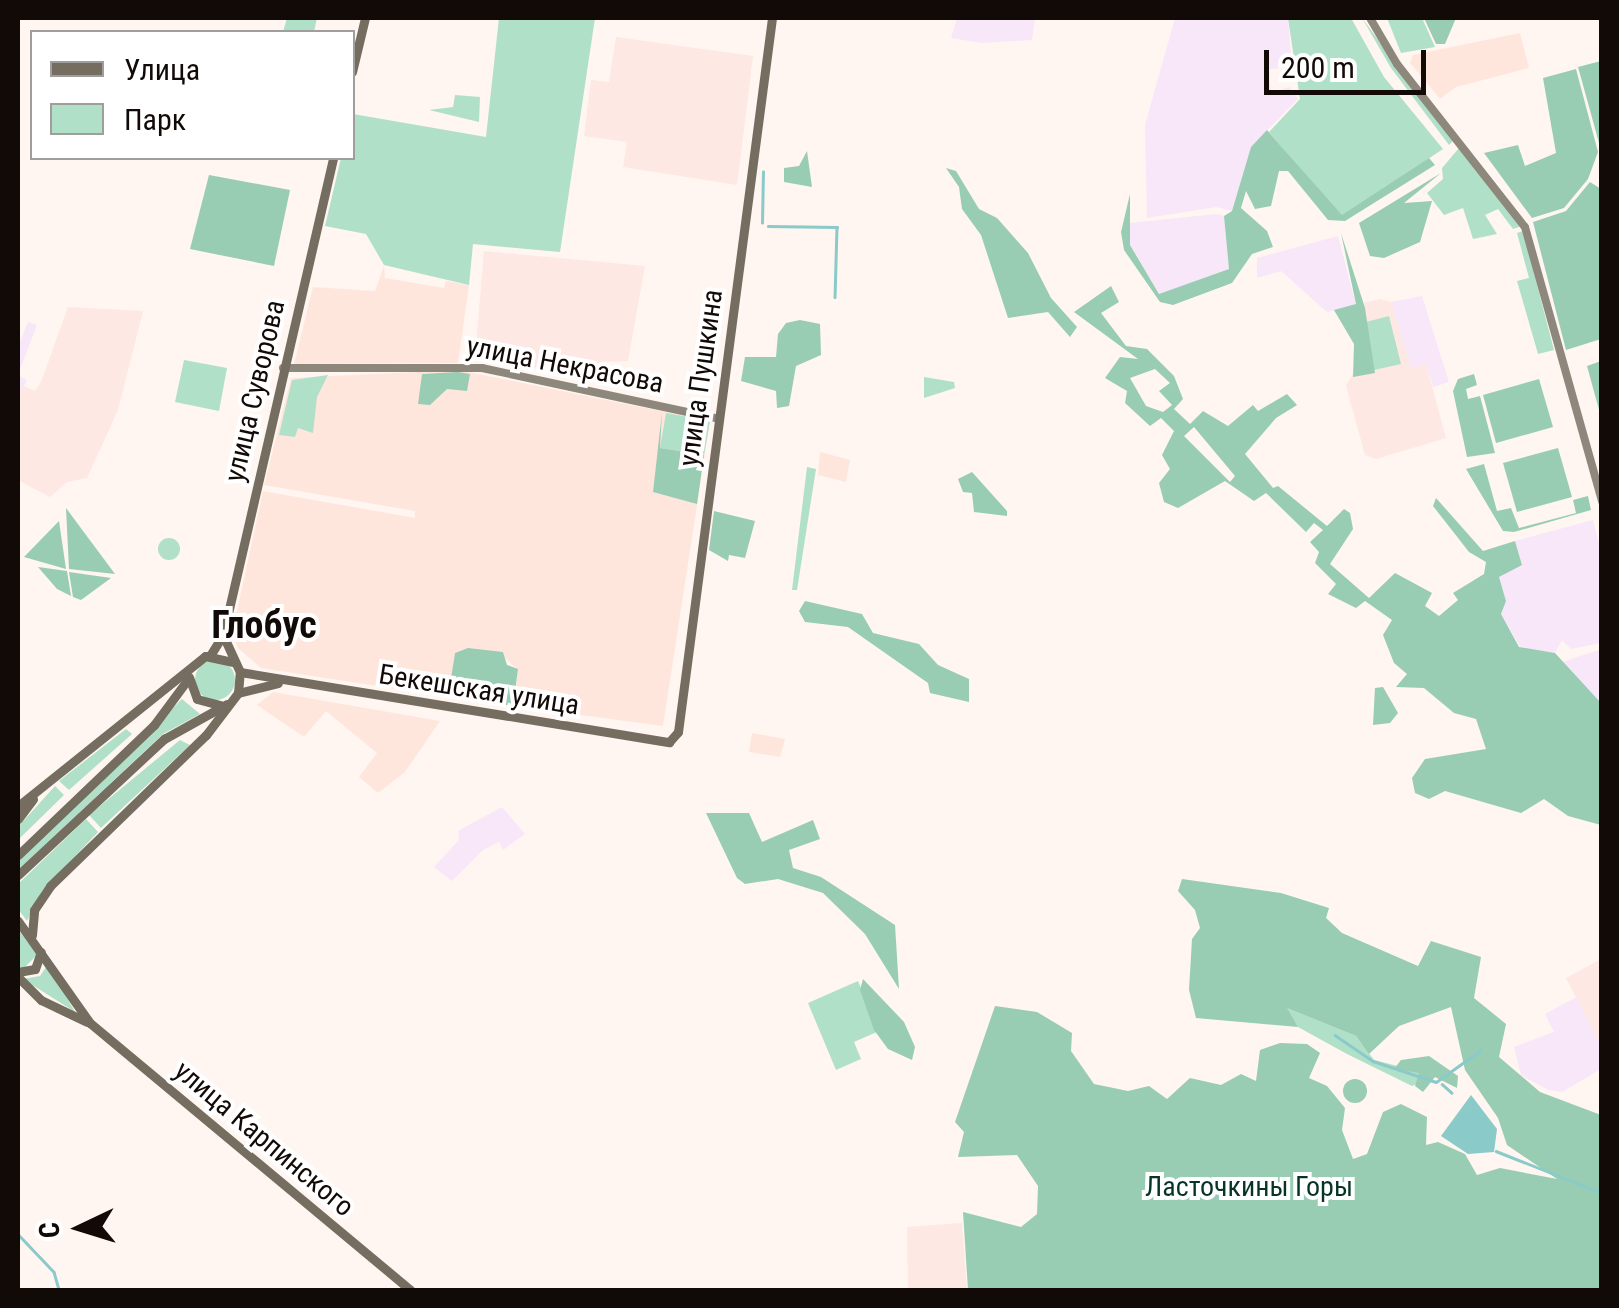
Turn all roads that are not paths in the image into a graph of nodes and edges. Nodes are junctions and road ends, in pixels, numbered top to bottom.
1 (365, 18) edge
2 (772, 18) edge
3 (1370, 18) edge
4 (355, 60) edge
5 (333, 160) edge
6 (282, 368) junction
7 (718, 419) junction
8 (1602, 501) edge
9 (222, 634) junction
10 (211, 654) junction
11 (238, 668) junction
12 (189, 675) junction
13 (281, 682) junction
14 (238, 693) junction
15 (228, 703) junction
16 (669, 742) joint
17 (44, 786) junction
18 (18, 806) edge
19 (18, 819) edge
20 (18, 855) edge
21 (18, 875) edge
22 (18, 920) edge
23 (33, 939) junction
24 (40, 949) junction
25 (18, 974) edge
26 (90, 1022) junction
27 (410, 1290) edge

1 - 4 main road
2 - 7 main road, улица Пушкина
3 - 8 main road
5 - 6 main road, улица Суворова
6 - 7 main road, улица Некрасова
6 - 9 main road, улица Суворова
7 - 16 main road, улица Пушкина
9 - 10 main road, улица Суворова
9 - 11 main road
10 - 11 main road
10 - 12 main road
11 - 13 main road, Бекешская улица
11 - 14 main road
12 - 15 main road
12 - 17 main road
12 - 20 main road
13 - 14 main road, Бекешская улица
13 - 16 main road, Бекешская улица
14 - 15 main road
15 - 21 main road
15 - 23 main road
17 - 18 main road
17 - 19 main road
22 - 23 main road, улица Карпинского
23 - 24 main road, улица Карпинского
24 - 25 main road
24 - 26 main road, улица Карпинского
25 - 26 main road, улица Карпинского
26 - 27 main road, улица Карпинского

